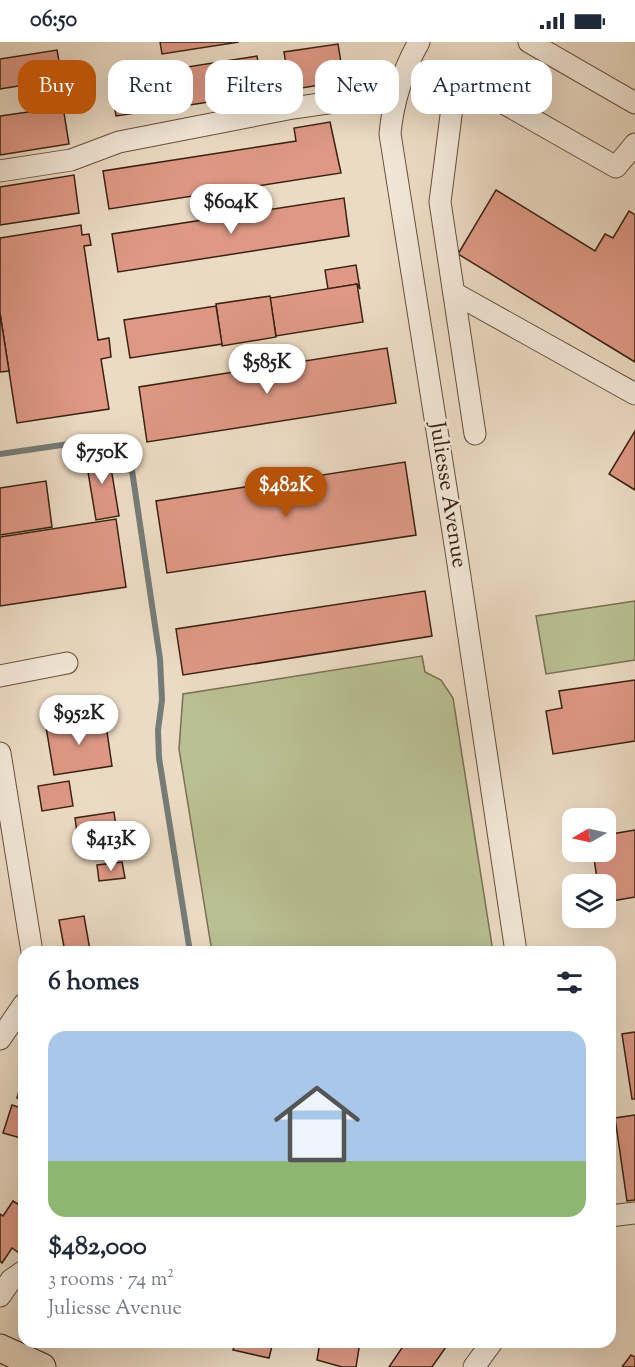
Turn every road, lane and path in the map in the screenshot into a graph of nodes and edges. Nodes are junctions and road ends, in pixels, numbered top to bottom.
1 (419, 42) edge
2 (529, 42) edge
3 (399, 81) edge
4 (635, 103) edge
5 (315, 105) edge
6 (393, 114) edge
7 (635, 144) edge
8 (0, 171) edge
9 (454, 293) junction
10 (635, 394) edge
11 (475, 434) dead end
12 (67, 663) dead end
13 (0, 676) edge
14 (0, 753) edge
15 (31, 946) edge
16 (515, 946) edge
17 (18, 1013) edge
18 (0, 1039) edge
19 (635, 1213) edge
20 (616, 1215) edge
21 (18, 1275) edge
22 (0, 1296) edge
23 (0, 1348) edge
24 (488, 1348) edge
25 (42, 1367) edge
26 (474, 1367) edge

1 - 3 street, Juliesse Avenue
2 - 4 street
5 - 8 street
6 - 16 street, Juliesse Avenue
7 - 9 street
9 - 10 street
9 - 11 street
12 - 13 street
14 - 15 street
17 - 18 street
19 - 20 street
21 - 22 street
23 - 25 main road
24 - 26 street

